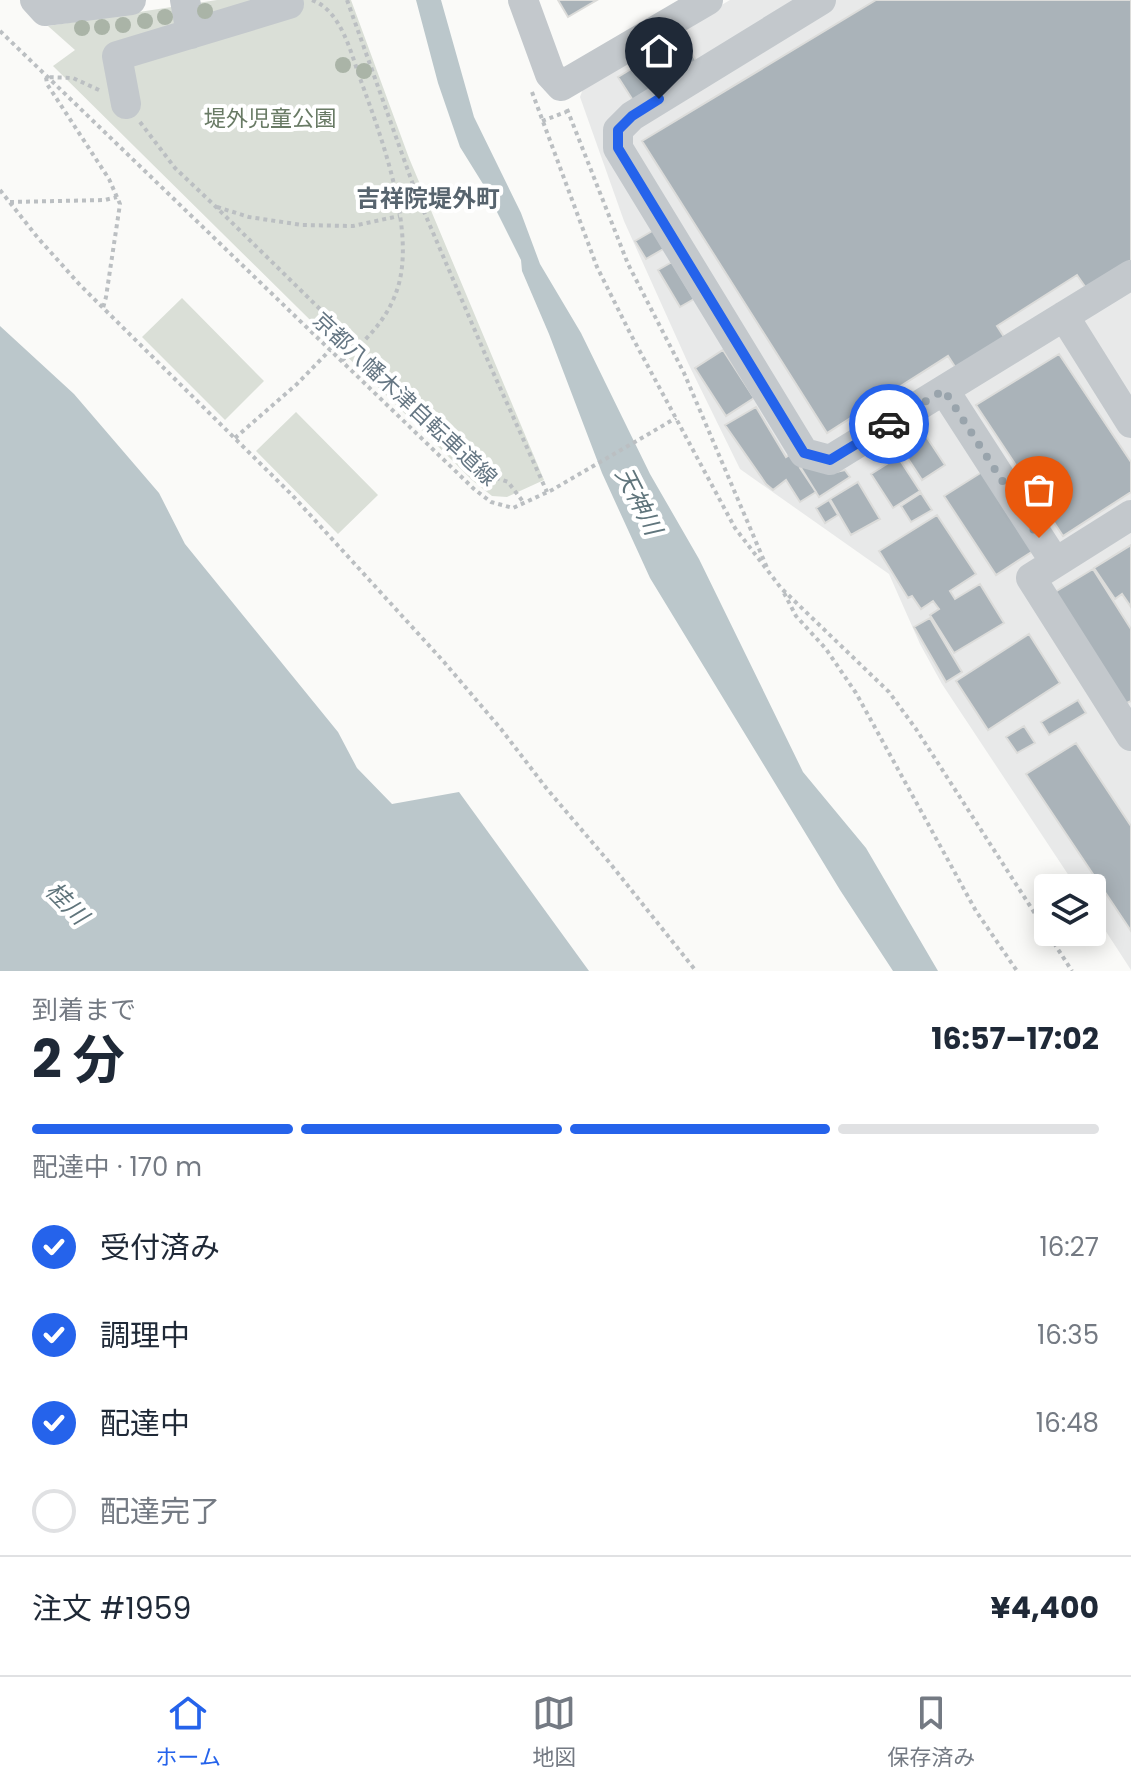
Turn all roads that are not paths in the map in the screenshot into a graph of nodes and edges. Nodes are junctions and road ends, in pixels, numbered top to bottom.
1 (35, 0) edge
2 (131, 0) edge
3 (185, 0) edge
4 (523, 0) edge
5 (708, 0) edge
6 (821, 0) edge
7 (80, 4) edge
8 (289, 4) road end
9 (191, 34) junction
10 (126, 104) road end
11 (1131, 275) edge
12 (1064, 316) junction
13 (944, 390) junction
14 (1131, 423) edge
15 (1131, 515) edge
16 (1055, 562) junction
17 (1128, 727) edge

1 - 7 street
2 - 7 street
3 - 9 street
4 - 5 street
6 - 13 street
8 - 9 street
9 - 10 street
11 - 12 street
12 - 13 street
12 - 14 street
13 - 16 street
15 - 16 street
16 - 17 street

